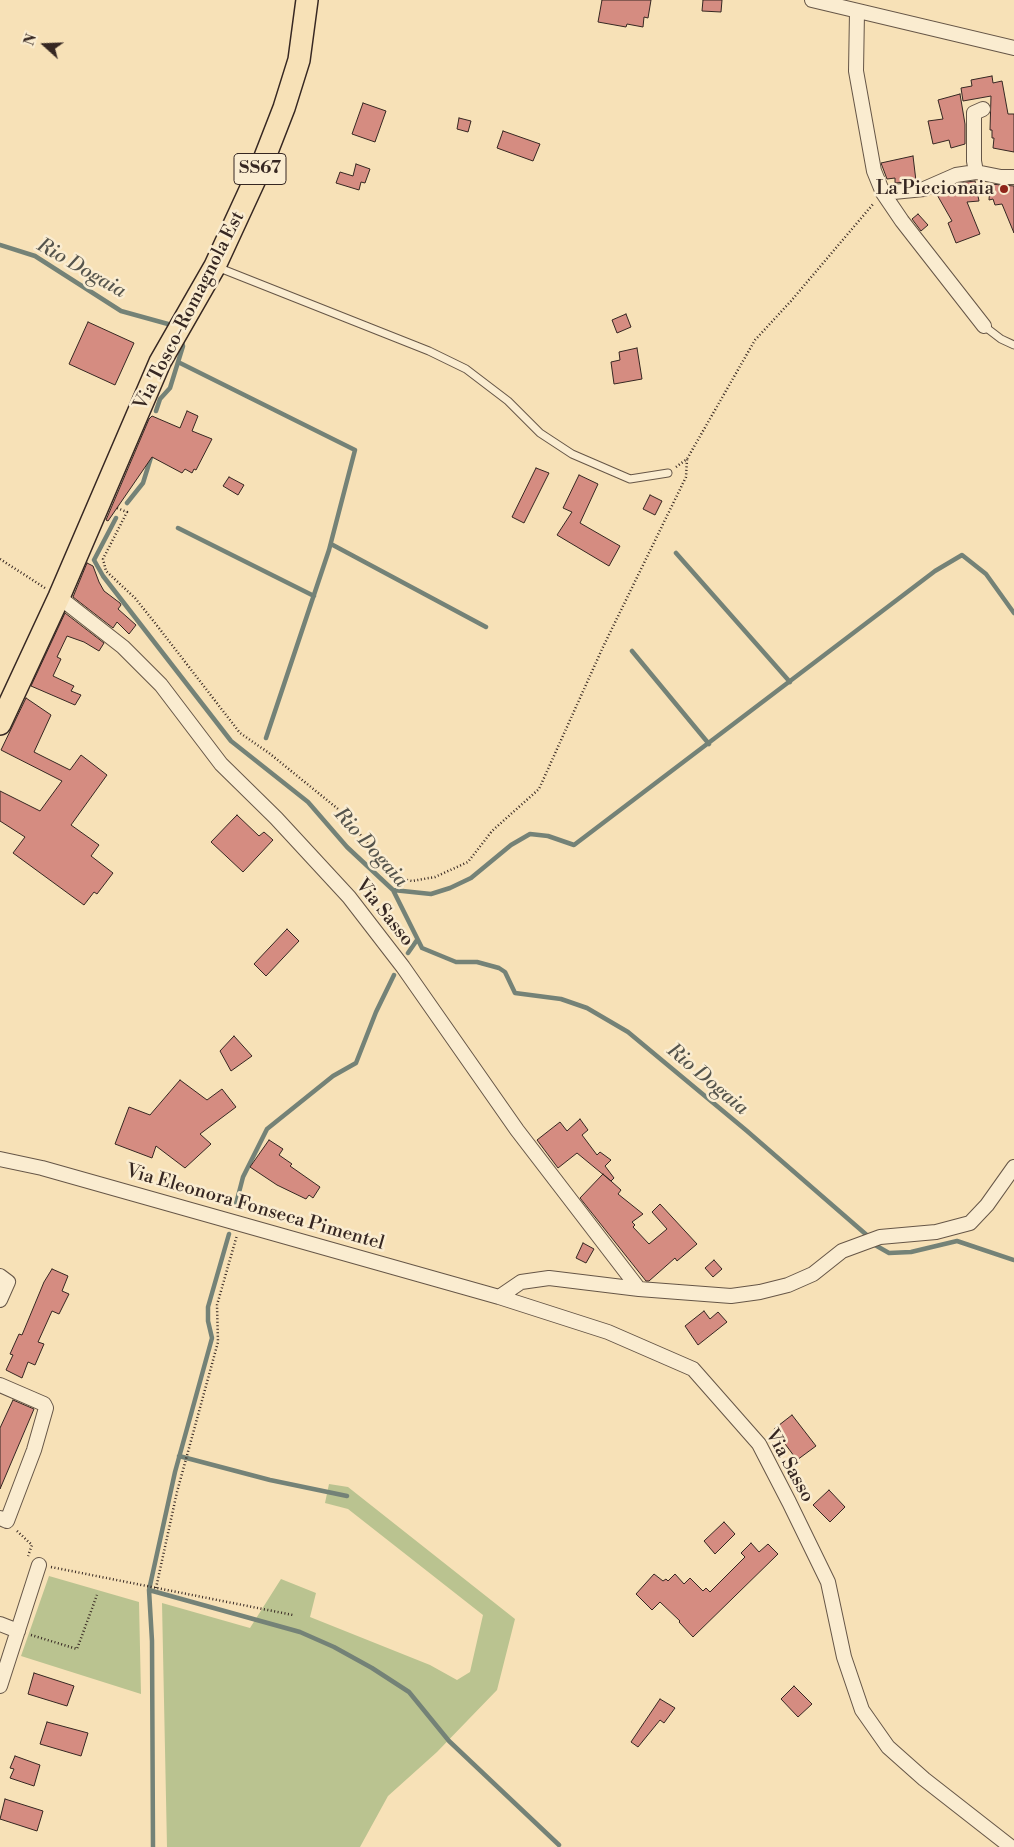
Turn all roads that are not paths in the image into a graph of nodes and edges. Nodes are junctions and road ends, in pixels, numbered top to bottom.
1 (307, 0) edge
2 (812, 0) edge
3 (858, 12) junction
4 (1014, 48) edge
5 (983, 109) dead end
6 (976, 172) junction
7 (1014, 177) edge
8 (883, 193) junction
9 (214, 266) junction
10 (984, 326) joint
11 (1014, 345) edge
12 (668, 473) dead end
13 (59, 596) junction
14 (0, 724) edge
15 (0, 1159) edge
16 (1014, 1167) edge
17 (0, 1276) edge
18 (639, 1289) junction
19 (499, 1297) junction
20 (0, 1300) edge
21 (0, 1385) edge
22 (4, 1519) edge
23 (39, 1566) road end
24 (0, 1624) edge
25 (18, 1631) junction
26 (0, 1686) edge
27 (1011, 1847) edge

1 - 9 main road, Via Tosco-Romagnola Est / SS67
2 - 3 street
3 - 4 street
3 - 8 street
5 - 6 street
6 - 7 street
6 - 8 street
8 - 10 street
9 - 12 lane
9 - 13 main road, Via Tosco-Romagnola Est / SS67
10 - 11 lane
13 - 14 main road, Via Tosco-Romagnola Est
13 - 18 street, Via Sasso
15 - 19 street, Via Eleonora Fonseca Pimentel
16 - 18 street
17 - 20 street
18 - 19 street
19 - 27 street, Via Sasso
21 - 22 street
23 - 25 street
24 - 25 street
25 - 26 street

